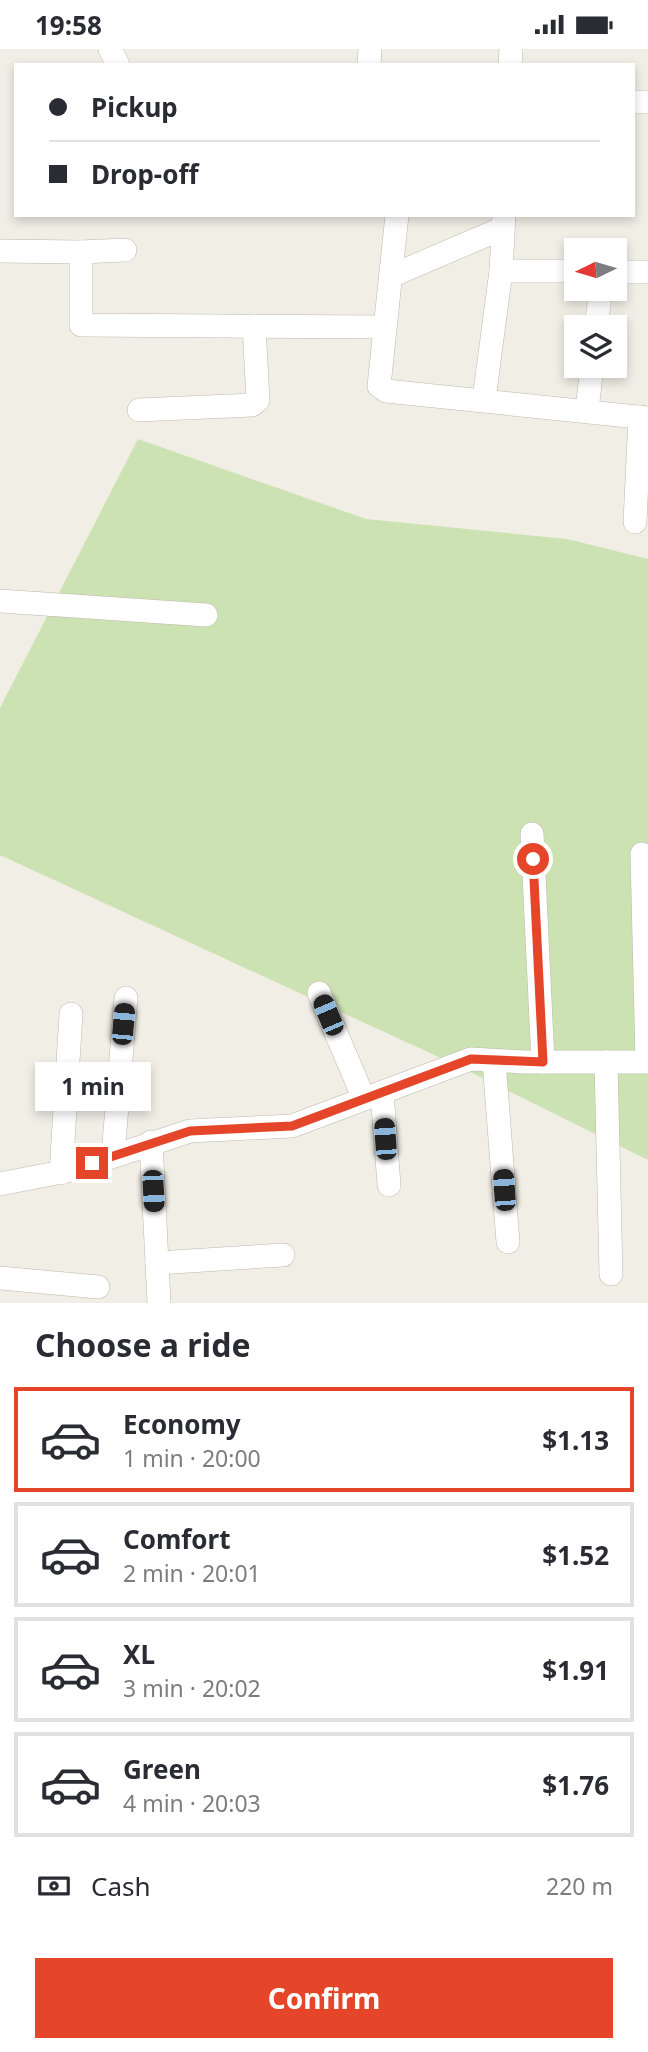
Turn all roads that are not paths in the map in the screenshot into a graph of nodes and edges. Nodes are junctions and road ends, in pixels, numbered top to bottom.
1 (397, 217) edge
2 (504, 222) edge
3 (125, 250) dead end
4 (0, 251) edge
5 (80, 252) junction
6 (501, 271) junction
7 (564, 271) edge
8 (627, 271) edge
9 (648, 272) edge
10 (391, 276) junction
11 (254, 326) junction
12 (384, 327) junction
13 (591, 378) edge
14 (484, 399) junction
15 (139, 410) dead end
16 (587, 410) junction
17 (644, 417) edge
18 (635, 522) dead end
19 (0, 601) edge
20 (206, 615) dead end
21 (532, 834) dead end
22 (642, 854) dead end
23 (318, 993) dead end
24 (125, 998) dead end
25 (71, 1014) dead end
26 (494, 1061) junction
27 (648, 1061) edge
28 (543, 1062) junction
29 (606, 1062) junction
30 (373, 1096) junction
31 (150, 1142) junction
32 (113, 1155) junction
33 (61, 1173) junction
34 (0, 1184) edge
35 (389, 1185) dead end
36 (508, 1241) dead end
37 (283, 1255) dead end
38 (157, 1263) junction
39 (611, 1274) dead end
40 (0, 1279) edge
41 (98, 1287) dead end
42 (159, 1303) edge

1 - 10 street
2 - 6 street
2 - 10 street
3 - 5 street
4 - 5 street
5 - 11 street
6 - 7 street
6 - 14 street
8 - 9 street
10 - 12 street
11 - 12 street
11 - 15 street
12 - 14 street
13 - 16 street
14 - 16 street
16 - 17 street
17 - 18 street
19 - 20 street
21 - 28 street
22 - 27 street
23 - 30 street
24 - 32 street
25 - 33 street
26 - 28 street
26 - 30 street
26 - 36 street
27 - 29 street
28 - 29 street
29 - 39 street
30 - 31 street
30 - 35 street
31 - 32 street
31 - 38 street
32 - 33 street
33 - 34 street
37 - 38 street
38 - 42 street
40 - 41 street

